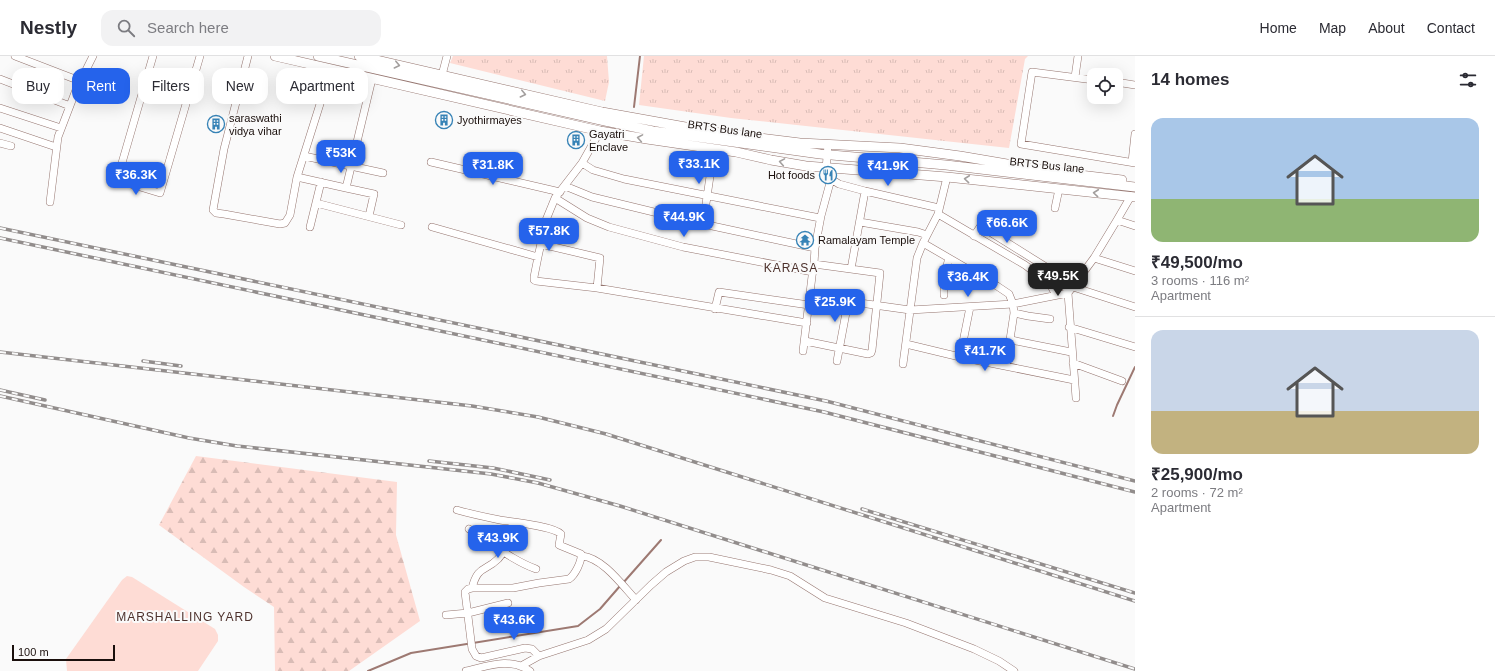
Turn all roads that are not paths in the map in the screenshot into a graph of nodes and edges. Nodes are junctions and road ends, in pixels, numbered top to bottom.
1 (15, 56) edge
2 (92, 56) edge
3 (154, 56) edge
4 (200, 56) edge
5 (248, 56) edge
6 (275, 56) edge
7 (318, 56) edge
8 (359, 56) edge
9 (447, 56) edge
10 (1078, 56) edge
11 (86, 68) edge
12 (331, 68) edge
13 (442, 75) junction
14 (1074, 77) junction
15 (72, 78) edge
16 (368, 78) edge
17 (0, 79) edge
18 (372, 79) junction
19 (1087, 79) edge
20 (1123, 83) edge
21 (1135, 85) edge
22 (72, 101) edge
23 (320, 104) edge
24 (70, 106) junction
25 (0, 108) edge
26 (0, 128) edge
27 (61, 128) junction
28 (600, 131) junction
29 (1135, 134) edge
30 (0, 143) edge
31 (828, 145) junction
32 (11, 146) dead end
33 (56, 147) junction
34 (714, 149) junction
35 (827, 154) junction
36 (304, 156) junction
37 (430, 162) dead end
38 (582, 163) junction
39 (1133, 163) edge
40 (352, 167) junction
41 (826, 169) junction
42 (383, 173) dead end
43 (297, 177) junction
44 (946, 177) junction
45 (831, 179) junction
46 (321, 182) junction
47 (1135, 182) edge
48 (565, 186) junction
49 (346, 188) junction
50 (1058, 189) junction
51 (865, 191) junction
52 (1134, 194) edge
53 (558, 195) junction
54 (707, 196) junction
55 (50, 202) dead end
56 (316, 203) junction
57 (940, 208) junction
58 (1055, 208) dead end
59 (369, 216) junction
60 (820, 218) junction
61 (1117, 220) junction
62 (860, 222) junction
63 (703, 224) junction
64 (401, 225) dead end
65 (1135, 226) edge
66 (310, 227) dead end
67 (432, 227) dead end
68 (977, 232) junction
69 (927, 235) junction
70 (923, 243) junction
71 (540, 244) junction
72 (815, 248) junction
73 (538, 257) junction
74 (949, 258) junction
75 (1094, 258) junction
76 (814, 264) junction
77 (850, 269) junction
78 (1135, 271) edge
79 (813, 272) junction
80 (979, 275) junction
81 (944, 276) junction
82 (597, 288) junction
83 (1064, 293) junction
84 (944, 295) dead end
85 (810, 296) junction
86 (848, 302) junction
87 (1013, 304) junction
88 (877, 305) junction
89 (809, 306) junction
90 (970, 307) junction
91 (1135, 307) edge
92 (716, 308) junction
93 (910, 310) junction
94 (1014, 313) junction
95 (1050, 319) dead end
96 (807, 323) junction
97 (1069, 327) junction
98 (1010, 340) junction
99 (805, 341) junction
100 (906, 344) junction
101 (1135, 347) edge
102 (840, 348) junction
103 (802, 351) dead end
104 (1070, 352) junction
105 (960, 357) junction
106 (837, 361) dead end
107 (1073, 363) junction
108 (903, 364) dead end
109 (1006, 366) junction
110 (1072, 380) junction
111 (1122, 381) dead end
112 (1076, 398) dead end
113 (457, 510) dead end
114 (517, 523) junction
115 (469, 529) dead end
116 (504, 552) junction
117 (582, 556) junction
118 (536, 569) dead end
119 (472, 588) junction
120 (636, 600) junction
121 (508, 604) dead end
122 (468, 613) junction
123 (446, 615) dead end
124 (539, 656) junction
125 (521, 666) junction
126 (466, 671) edge
127 (530, 671) edge
128 (1014, 671) edge

1 - 15 street
2 - 11 street
3 - 4 street
5 - 43 street
6 - 12 main road
7 - 35 main road, BRTS Bus lane
8 -> 13 main road
9 - 13 street
10 - 14 street
13 -> 31 main road
14 - 19 street
14 - 39 street
16 - 18 main road
17 - 24 street
18 - 28 main road
18 - 40 street
20 - 21 street
22 - 24 street
23 - 36 street
24 - 27 street
25 - 27 street
26 - 33 street
27 - 33 street
34 -> 28 main road
28 - 38 street
29 - 39 street
30 - 32 street
31 - 35 street
31 - 47 main road
33 - 55 street
41 -> 34 main road
34 - 54 street
35 - 41 street
35 - 52 main road, BRTS Bus lane
36 - 40 street
36 - 43 street
37 - 53 street
38 - 48 street
38 - 54 street
40 - 42 street
40 - 49 street
41 - 44 main road
41 - 45 street
43 - 46 street
50 -> 44 main road
44 - 57 street
45 - 51 street
45 - 60 street
46 - 49 street
46 - 56 street
48 - 53 street
48 - 63 street
49 - 59 street
52 -> 50 main road
50 - 58 street
51 - 57 street
51 - 62 street
52 - 61 street
53 - 71 street
53 - 79 street
54 - 60 street
54 - 63 street
56 - 59 street
56 - 66 street
57 - 68 street
57 - 69 street
59 - 64 street
60 - 72 street
61 - 65 street
61 - 75 street
62 - 69 street
62 - 77 street
63 - 72 street
67 - 73 street
68 - 83 street
68 - 83 street
69 - 70 street
70 - 74 street
70 - 93 street
71 - 73 street
71 - 82 street
72 - 76 street
73 - 82 street
74 - 80 street
74 - 81 street
75 - 78 street
75 - 83 street
76 - 77 street
76 - 79 street
77 - 88 street
79 - 85 street
80 - 81 street
80 - 87 street
81 - 84 street
82 - 92 street
83 - 87 street
83 - 91 street
83 - 97 street
85 - 86 street
85 - 89 street
86 - 88 street
86 - 102 street
87 - 90 street
87 - 94 street
88 - 93 street
88 - 102 street
89 - 92 street
89 - 96 street
90 - 93 street
90 - 105 street
92 - 96 street
93 - 100 street
94 - 95 street
94 - 98 street
96 - 99 street
97 - 101 street
97 - 104 street
98 - 104 street
98 - 109 street
99 - 102 street
99 - 103 street
100 - 105 street
100 - 108 street
102 - 106 street
104 - 107 street
105 - 109 street
107 - 110 street
107 - 111 street
109 - 110 street
110 - 112 street
113 - 114 street
114 - 116 street
114 - 117 street
115 - 116 street
116 - 118 street
116 - 119 street
117 - 119 street
117 - 120 street
119 - 122 street
120 - 124 street
120 - 128 street
121 - 122 street
122 - 123 street
122 - 124 street
124 - 125 street
125 - 126 street
125 - 127 street

